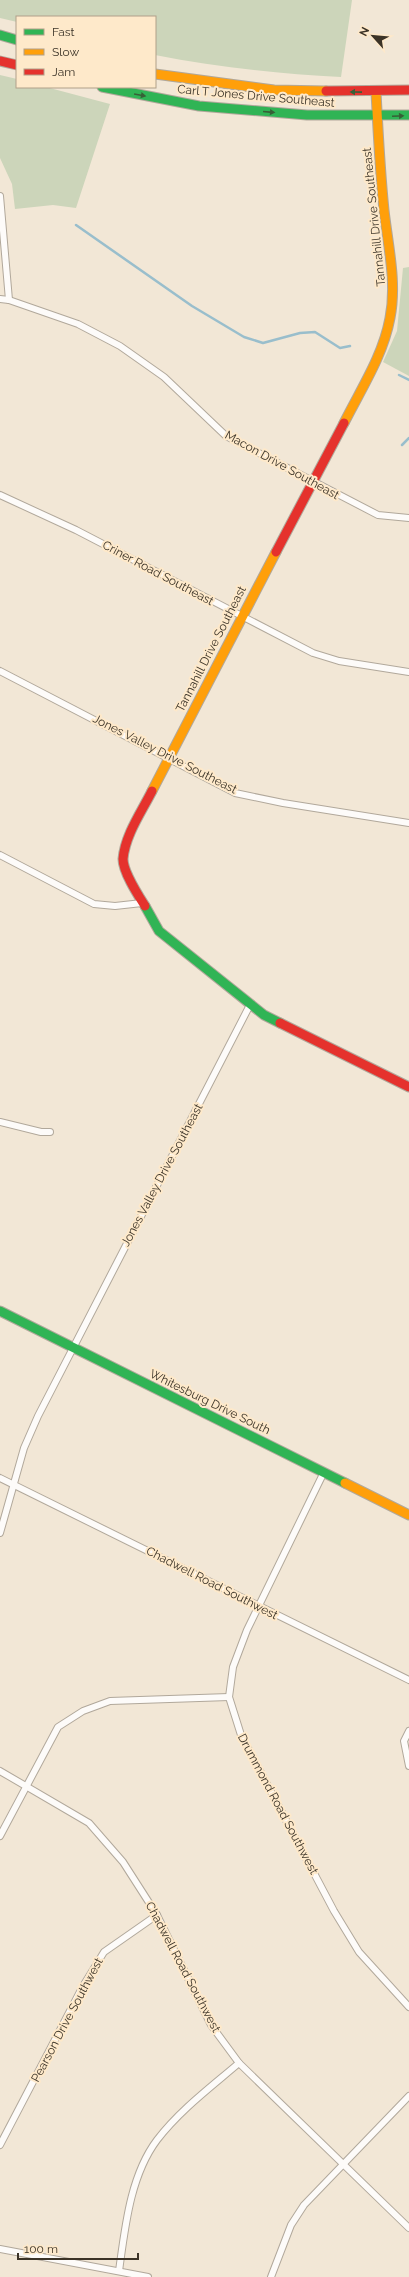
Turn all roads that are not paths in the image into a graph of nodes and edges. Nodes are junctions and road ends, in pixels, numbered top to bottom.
1 (0, 36) edge
2 (16, 40) edge
3 (0, 61) edge
4 (16, 65) edge
5 (156, 74) edge
6 (107, 88) edge
7 (409, 90) edge
8 (376, 92) junction
9 (409, 115) edge
10 (377, 117) junction
11 (0, 196) edge
12 (0, 299) edge
13 (9, 300) junction
14 (312, 482) junction
15 (0, 495) edge
16 (409, 518) edge
17 (241, 617) junction
18 (0, 671) edge
19 (409, 672) edge
20 (169, 758) junction
21 (409, 823) edge
22 (0, 855) edge
23 (142, 903) junction
24 (251, 1003) junction
25 (409, 1087) edge
26 (0, 1122) edge
27 (50, 1132) dead end
28 (0, 1311) edge
29 (72, 1347) junction
30 (324, 1472) junction
31 (0, 1478) edge
32 (15, 1486) junction
33 (409, 1515) edge
34 (0, 1533) edge
35 (259, 1607) junction
36 (409, 1680) edge
37 (229, 1698) junction
38 (409, 1730) edge
39 (409, 1766) edge
40 (0, 1771) edge
41 (27, 1786) junction
42 (0, 1836) edge
43 (157, 1915) junction
44 (409, 2007) edge
45 (239, 2063) junction
46 (409, 2096) edge
47 (0, 2145) edge
48 (343, 2164) junction
49 (409, 2228) edge
50 (0, 2249) edge
51 (119, 2271) junction
52 (148, 2277) edge
53 (271, 2277) edge

1 - 2 street
3 - 4 street
8 -> 5 street, Carl T Jones Drive Southeast
6 -> 10 street, Carl T Jones Drive Southeast
7 - 8 street, Carl T Jones Drive Southeast
8 - 10 street, Tannahill Drive Southeast
10 -> 9 street, Carl T Jones Drive Southeast
10 - 14 street, Tannahill Drive Southeast
11 - 13 street
12 - 13 street, Macon Drive Southeast
13 - 14 street, Macon Drive Southeast
14 - 16 street, Macon Drive Southeast
14 - 17 street, Tannahill Drive Southeast
15 - 17 street, Criner Road Southeast
17 - 19 street, Criner Road Southeast
17 - 20 street, Tannahill Drive Southeast
18 - 20 street, Jones Valley Drive Southeast
20 - 21 street, Jones Valley Drive Southeast
20 - 23 street, Tannahill Drive Southeast
22 - 23 street
23 - 24 street, Tannahill Drive Southeast
24 - 25 street, Tannahill Drive Southeast
24 - 29 street, Jones Valley Drive Southeast
26 - 27 street
28 - 29 street, Whitesburg Drive South
29 - 30 street, Whitesburg Drive South
29 - 32 street, Jones Valley Drive Southeast
30 - 33 street, Whitesburg Drive South
30 - 35 street, Drummond Road Southwest
31 - 32 street, Chadwell Road Southwest
32 - 34 street, Jones Valley Drive Southeast
32 - 35 street, Chadwell Road Southwest
35 - 36 street, Chadwell Road Southwest
35 - 37 street, Drummond Road Southwest
37 - 41 street
37 - 44 street, Drummond Road Southwest
38 - 39 street
40 - 41 street, Chadwell Road Southwest
41 - 42 street
41 - 43 street, Chadwell Road Southwest
43 - 45 street, Chadwell Road Southwest
43 - 47 street, Pearson Drive Southwest
45 - 48 street, Chadwell Road Southwest
45 - 51 street
46 - 48 street
48 - 49 street, Chadwell Road Southwest
48 - 53 street
50 - 51 street
51 - 52 street

